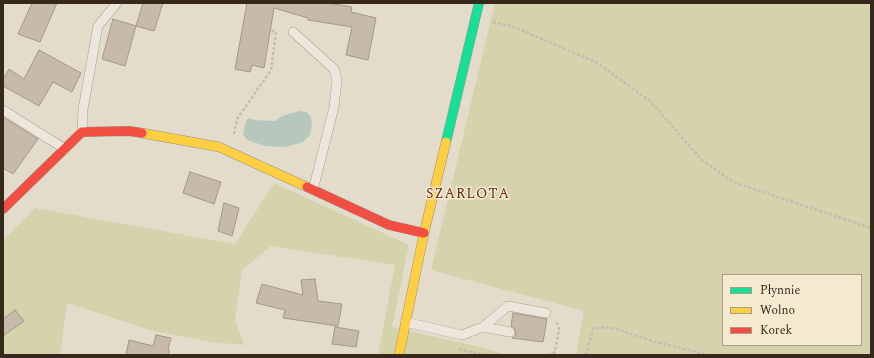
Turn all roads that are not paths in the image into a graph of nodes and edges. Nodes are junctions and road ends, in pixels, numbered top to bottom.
1 (116, 3) edge
2 (479, 3) edge
3 (293, 32) dead end
4 (3, 110) edge
5 (82, 132) junction
6 (65, 149) junction
7 (313, 190) junction
8 (3, 208) edge
9 (424, 233) junction
10 (546, 313) road end
11 (405, 322) junction
12 (483, 327) junction
13 (510, 332) dead end
14 (399, 355) edge

1 - 5 lane
2 - 9 street
3 - 7 lane
4 - 6 lane
5 - 6 street
5 - 7 street
6 - 8 street
7 - 9 street
9 - 11 street
10 - 12 lane
11 - 12 lane
11 - 14 street
12 - 13 lane

